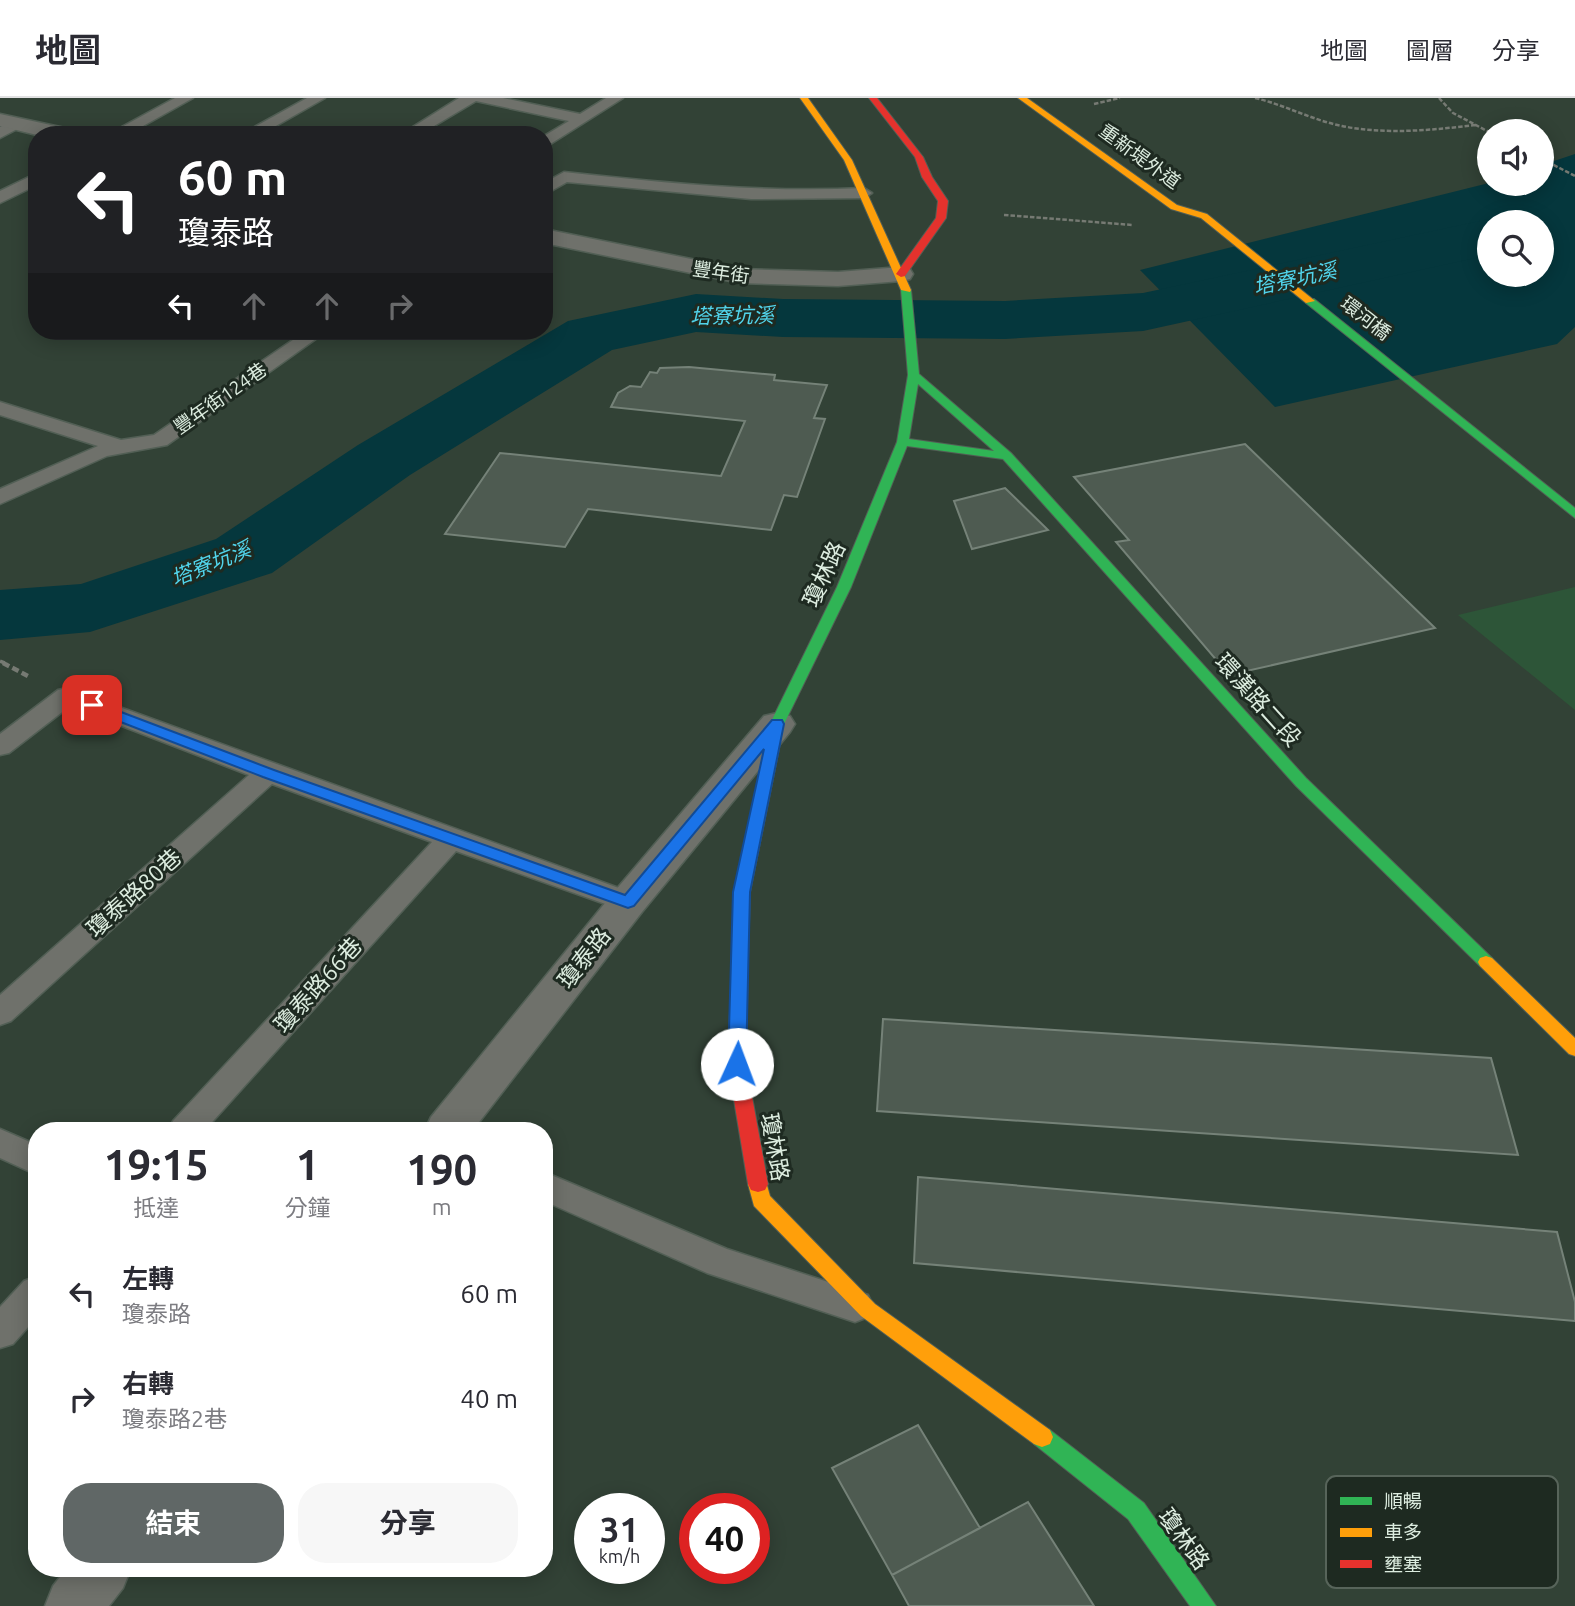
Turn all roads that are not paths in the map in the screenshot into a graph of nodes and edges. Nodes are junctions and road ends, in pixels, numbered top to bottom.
1 (186, 98) edge
2 (318, 98) edge
3 (470, 98) edge
4 (481, 98) edge
5 (616, 98) edge
6 (804, 98) edge
7 (873, 98) edge
8 (1022, 98) edge
9 (583, 119) junction
10 (5, 126) edge
11 (132, 126) edge
12 (265, 126) edge
13 (423, 126) edge
14 (28, 129) edge
15 (553, 137) edge
16 (28, 183) edge
17 (553, 184) edge
18 (864, 193) junction
19 (0, 198) edge
20 (1201, 199) dead end
21 (1210, 221) junction
22 (553, 238) edge
23 (903, 281) junction
24 (305, 340) edge
25 (914, 369) junction
26 (0, 408) edge
27 (903, 442) junction
28 (120, 446) junction
29 (1007, 456) junction
30 (0, 497) edge
31 (1575, 514) edge
32 (777, 724) junction
33 (0, 747) edge
34 (268, 774) junction
35 (451, 839) junction
36 (628, 902) junction
37 (0, 1013) edge
38 (1575, 1049) edge
39 (192, 1122) edge
40 (453, 1122) edge
41 (0, 1143) edge
42 (28, 1157) edge
43 (553, 1190) edge
44 (28, 1302) edge
45 (868, 1310) junction
46 (0, 1332) edge
47 (96, 1577) edge
48 (74, 1606) edge
49 (1204, 1606) edge

1 - 11 lane
2 - 12 lane
3 - 13 lane
4 - 9 lane
5 - 9 lane
6 - 18 street
7 - 23 street
8 - 21 street, 重新堤外道
9 - 15 lane
10 - 14 street
16 - 19 lane
17 - 18 lane
18 - 23 street
20 - 21 street, 重新堤外道
21 - 31 street, 環河橋
22 - 23 street, 豐年街
23 - 25 street, 瓊林路
24 - 28 lane, 豐年街124巷
25 - 27 street, 瓊林路
25 - 29 street, 環漢路二段
26 - 28 lane
27 - 29 street
27 - 32 street, 瓊林路
28 - 30 lane, 豐年街124巷
29 - 38 street, 環漢路二段
32 - 36 street, 瓊泰路
32 - 45 street, 瓊林路
33 - 34 lane
34 - 35 lane
34 - 37 lane, 瓊泰路80巷
35 - 36 lane
35 - 39 lane, 瓊泰路66巷
36 - 40 street, 瓊泰路
41 - 42 lane
43 - 45 lane
44 - 46 lane
45 - 49 street, 瓊林路
47 - 48 street

